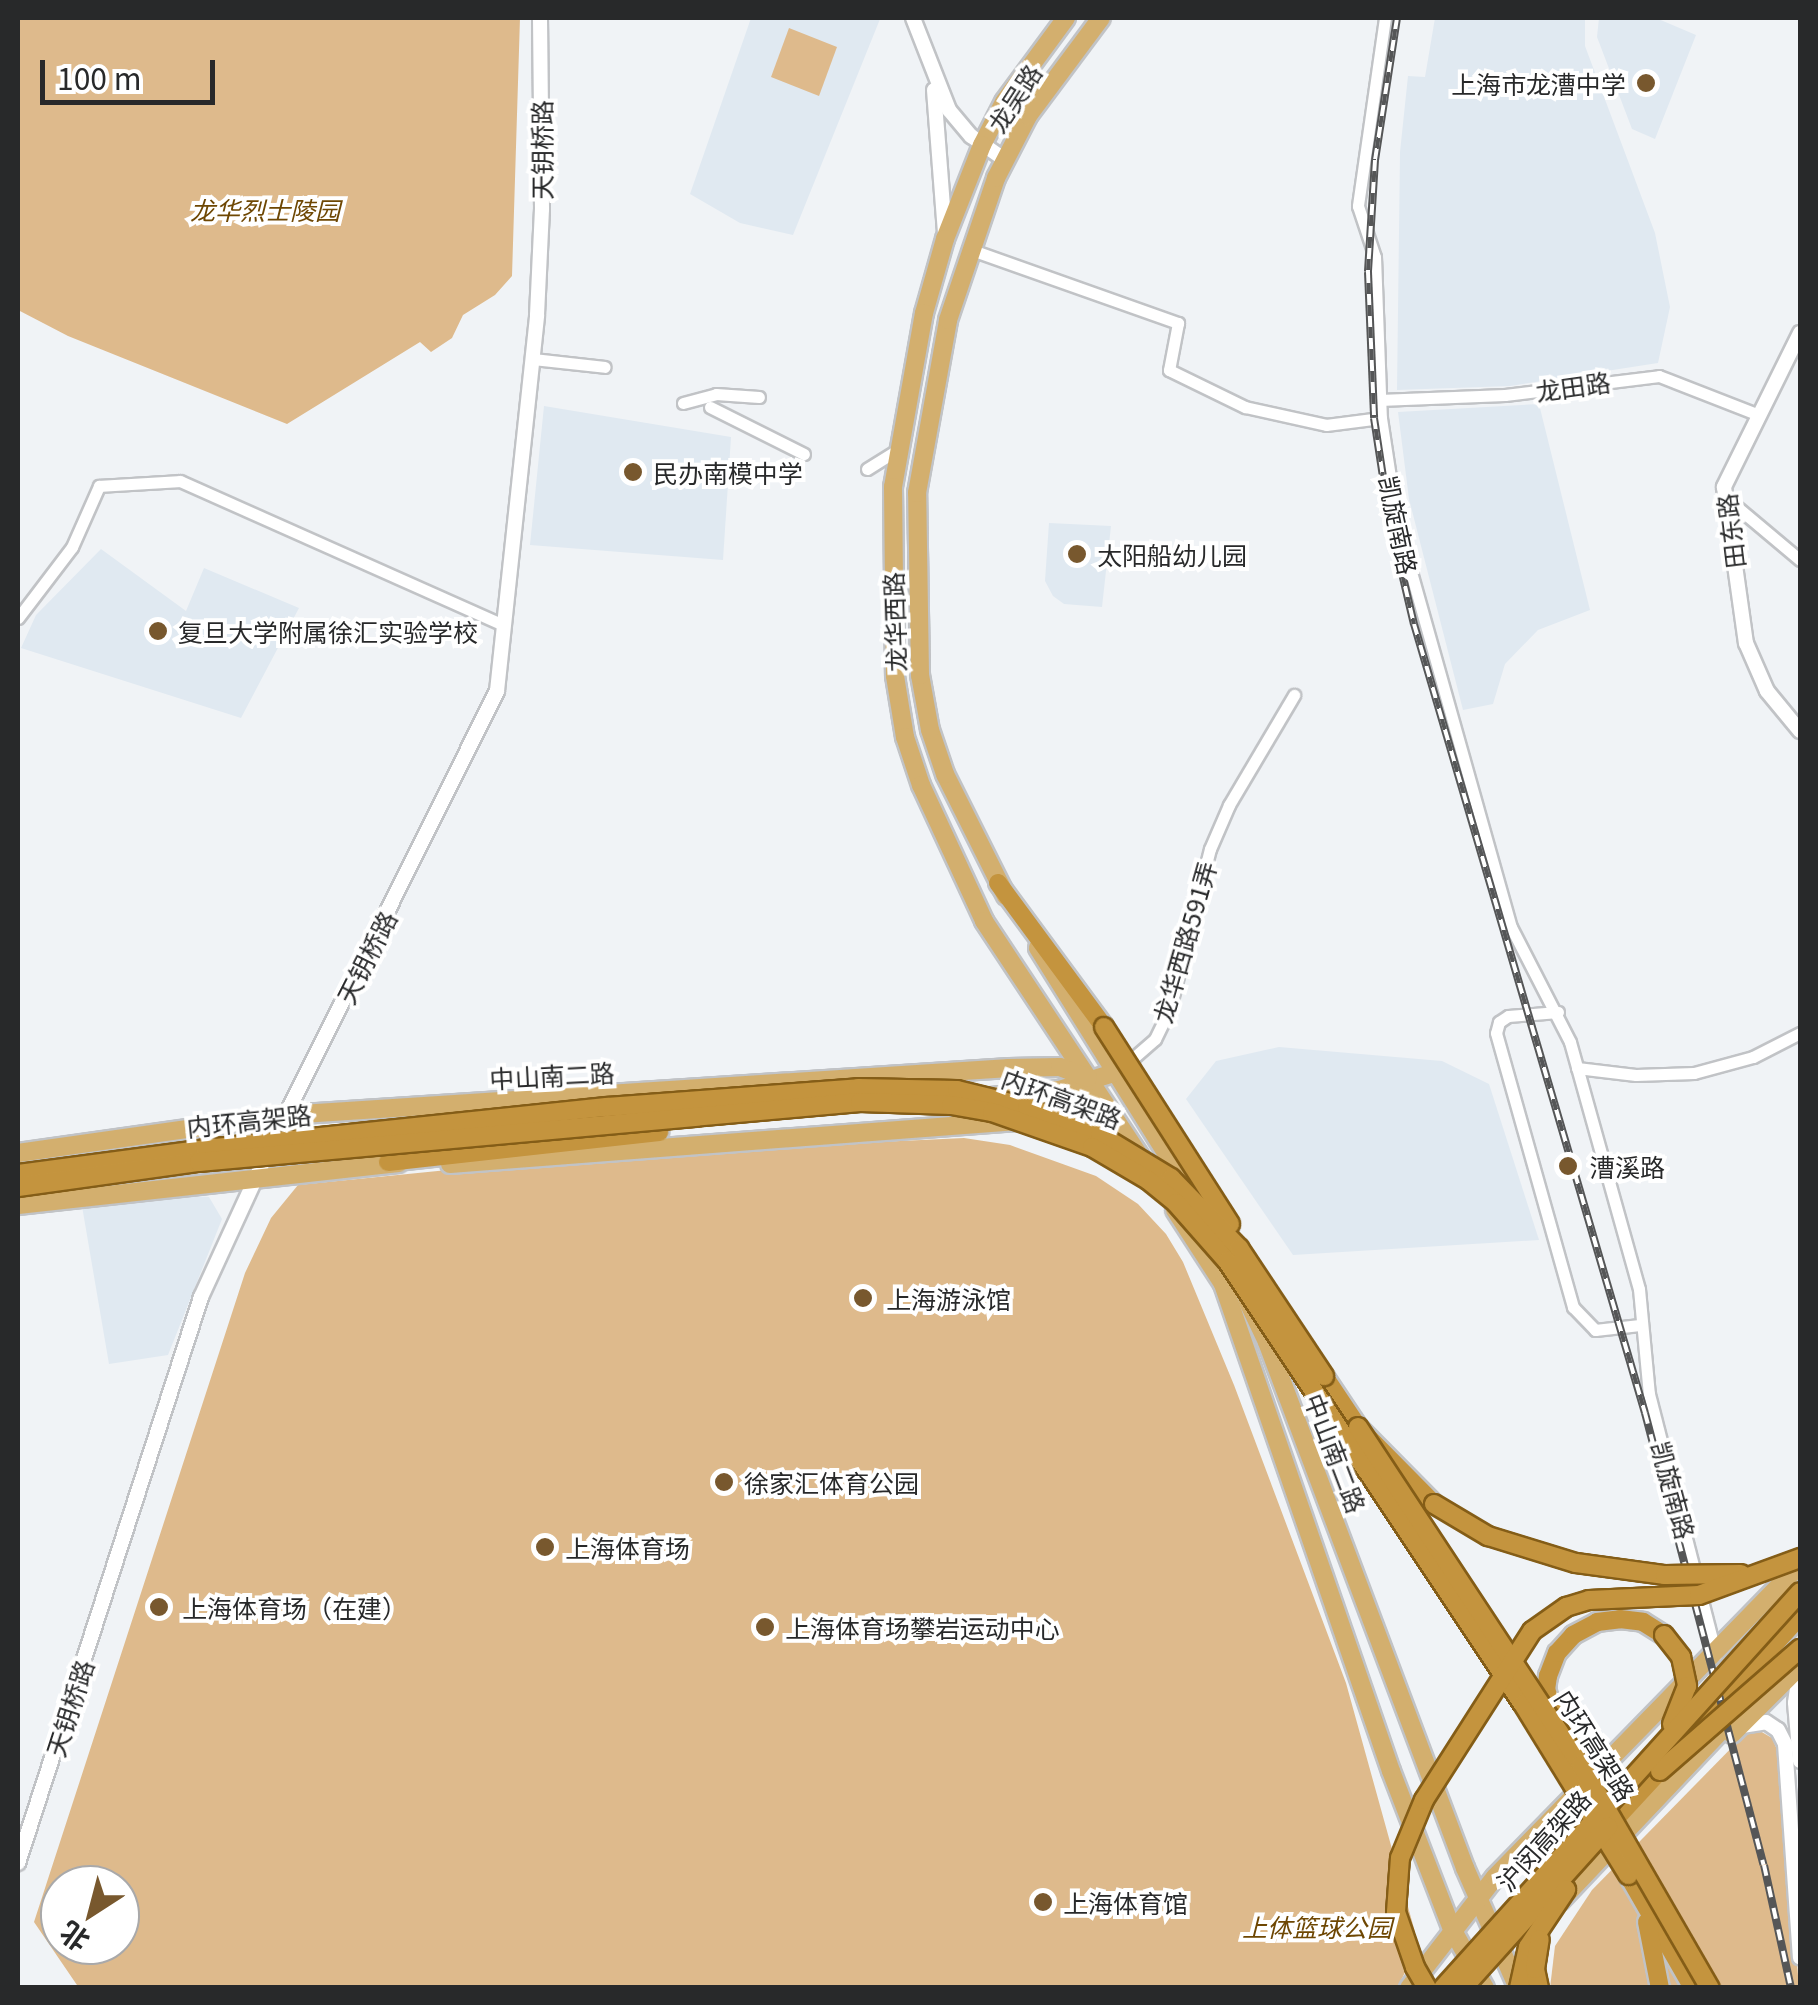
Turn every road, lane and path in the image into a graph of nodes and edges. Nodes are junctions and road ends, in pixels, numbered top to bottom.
1 (540, 18) edge
2 (913, 18) edge
3 (1066, 18) edge
4 (1102, 18) edge
5 (1386, 18) edge
6 (932, 69) junction
7 (982, 145) junction
8 (1004, 159) junction
9 (945, 239) junction
10 (969, 249) junction
11 (1800, 332) edge
12 (533, 359) junction
13 (605, 367) dead end
14 (759, 397) dead end
15 (1379, 400) junction
16 (683, 403) dead end
17 (710, 407) dead end
18 (1759, 415) junction
19 (1380, 418) junction
20 (898, 450) junction
21 (804, 454) dead end
22 (867, 469) dead end
23 (1725, 497) junction
24 (1800, 560) edge
25 (18, 618) edge
26 (504, 625) junction
27 (1294, 695) dead end
28 (1800, 730) edge
29 (998, 883) junction
30 (1558, 1012) junction
31 (1800, 1033) edge
32 (1577, 1068) junction
33 (1117, 1072) junction
34 (1088, 1078) junction
35 (1110, 1110) junction
36 (771, 1111) junction
37 (286, 1115) junction
38 (18, 1153) edge
39 (388, 1162) junction
40 (18, 1174) edge
41 (254, 1180) junction
42 (18, 1187) edge
43 (18, 1205) edge
44 (1265, 1285) junction
45 (1640, 1325) junction
46 (1358, 1427) junction
47 (1800, 1561) edge
48 (1762, 1573) junction
49 (1800, 1592) edge
50 (1800, 1616) edge
51 (1800, 1648) edge
52 (1716, 1655) junction
53 (1800, 1666) edge
54 (1764, 1686) junction
55 (1737, 1729) junction
56 (1571, 1750) junction
57 (1800, 1760) edge
58 (1656, 1764) junction
59 (1616, 1829) junction
60 (18, 1863) edge
61 (1628, 1875) junction
62 (1478, 1898) junction
63 (1558, 1901) junction
64 (1452, 1929) junction
65 (1800, 1956) edge
66 (1506, 1964) junction
67 (1409, 1988) edge
68 (1427, 1988) edge
69 (1443, 1988) edge
70 (1463, 1988) edge
71 (1486, 1988) edge
72 (1519, 1988) edge
73 (1539, 1988) edge
74 (1660, 1988) edge
75 (1693, 1988) edge
76 (1710, 1988) edge

1 - 12 street, 天钥桥路
2 - 6 street
3 - 7 main road, 龙吴路
4 - 8 main road, 龙吴路
5 - 15 street, 凯旋南路
6 - 7 street
6 - 9 street
7 - 8 street
7 - 9 main road, 龙华西路
8 - 10 main road, 龙华西路
9 - 20 main road, 龙华西路
10 - 19 street
10 - 29 main road, 龙华西路
11 - 18 street, 田东路
12 - 13 street
12 - 26 street, 天钥桥路
14 - 16 street
15 - 18 street, 龙田路
15 - 19 street, 凯旋南路
17 - 21 street
18 - 23 street, 田东路
19 - 30 street, 凯旋南路
20 - 22 street
20 - 34 main road, 龙华西路
23 - 24 street
23 - 28 street, 田东路
25 - 26 street
26 - 37 street, 天钥桥路
27 - 33 street, 龙华西路591弄
29 - 33 main road, 龙华西路
29 - 44 highway, bridge
30 - 32 street, 凯旋南路
30 - 45 street
31 - 32 street
32 - 45 street, 凯旋南路
33 - 34 main road, 中山南二路
33 - 62 main road, 中山南二路
34 - 35 main road, 中山南二路
34 - 37 main road, 中山南二路
34 - 39 main road, 中山南二路
35 - 39 main road, 中山南二路
35 - 64 main road, 中山南二路
36 - 39 highway
36 - 42 highway, 内环高架路, bridge
36 - 61 highway, 内环高架路, bridge
37 - 38 main road, 中山南二路
37 - 41 street, 天钥桥路
39 - 41 main road, 中山南二路
40 - 44 highway, 内环高架路, bridge
41 - 43 main road, 中山南二路
41 - 60 street, 天钥桥路
44 - 46 highway, 内环高架路, bridge
45 - 52 street, 凯旋南路
46 - 48 highway, bridge
46 - 56 highway, 内环高架路, bridge
47 - 48 highway, bridge
47 - 52 main road
48 - 68 highway, bridge
49 - 58 highway, 沪闵高架路, bridge
50 - 58 highway, 沪闵高架路, bridge
51 - 54 main road
51 - 58 highway, bridge
52 - 62 main road
53 - 54 main road
53 - 55 main road
53 - 57 street
54 - 59 main road
55 - 59 main road
55 - 65 street
56 - 58 highway, bridge
56 - 76 highway, 内环高架路, bridge
58 - 59 highway
58 - 69 highway, 沪闵高架路, bridge
59 - 63 highway, bridge
59 - 66 main road
59 - 70 highway, bridge
61 - 74 highway
61 - 75 highway, 内环高架路
62 - 64 main road
62 - 66 main road, 中山南二路
63 - 72 highway, bridge
63 - 73 highway, bridge
64 - 67 main road
64 - 71 main road, 中山南二路
66 - 71 main road
66 - 72 main road, 中山南二路

